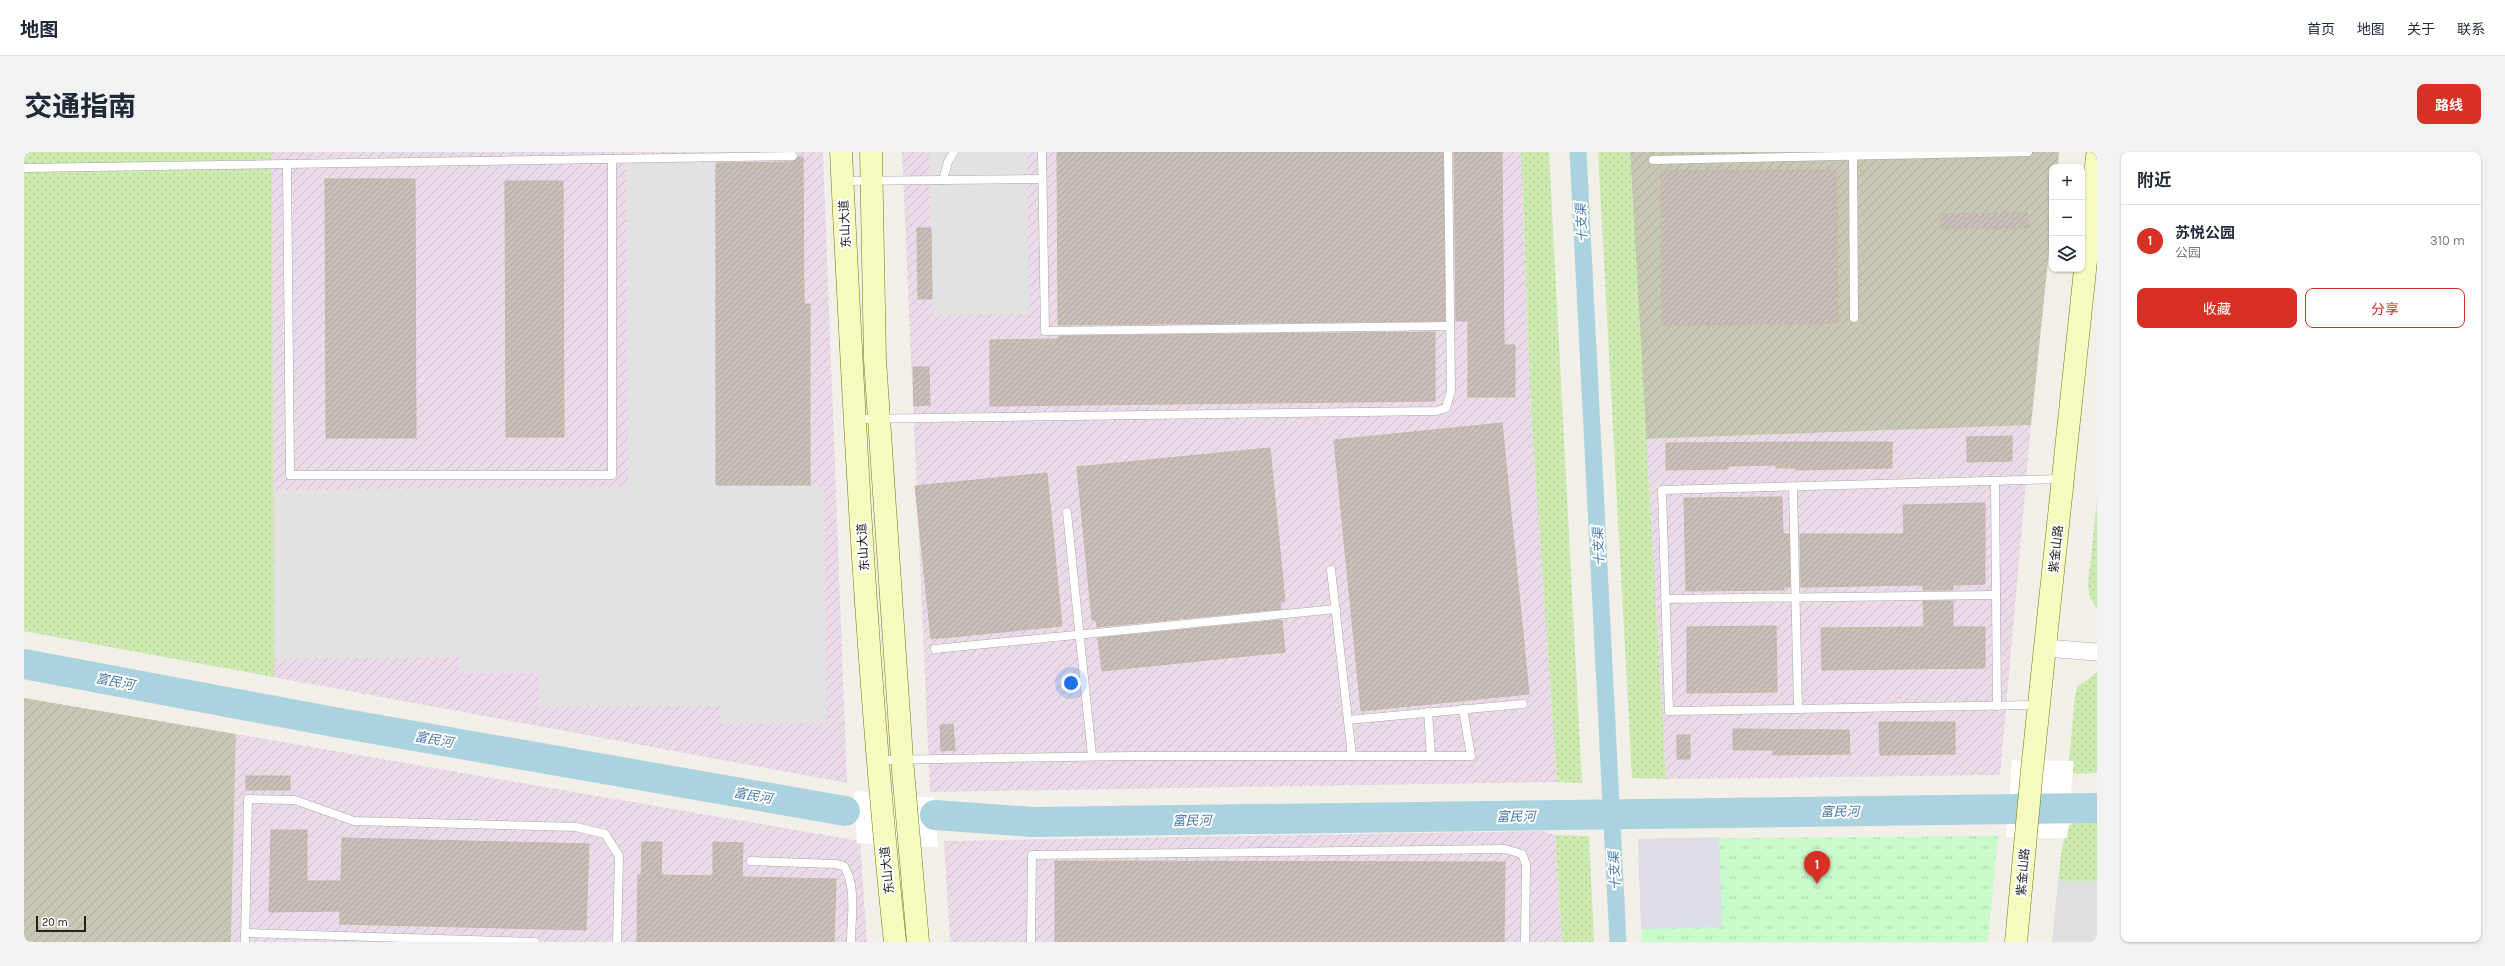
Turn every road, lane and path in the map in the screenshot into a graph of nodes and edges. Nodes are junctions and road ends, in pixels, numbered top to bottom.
1 (841, 152) edge
2 (871, 152) edge
3 (954, 152) edge
4 (1042, 152) edge
5 (1448, 152) edge
6 (2028, 152) edge
7 (1853, 154) edge
8 (646, 155) edge
9 (793, 156) dead end
10 (2097, 157) edge
11 (612, 159) junction
12 (1653, 160) dead end
13 (287, 164) junction
14 (24, 168) edge
15 (1042, 179) junction
16 (944, 180) junction
17 (842, 181) junction
18 (872, 181) junction
19 (2095, 198) edge
20 (1854, 318) dead end
21 (1450, 326) junction
22 (879, 418) junction
23 (854, 419) junction
24 (2063, 479) junction
25 (1995, 482) junction
26 (1793, 487) junction
27 (1067, 512) dead end
28 (1331, 570) dead end
29 (1996, 595) junction
30 (1796, 597) junction
31 (1665, 599) junction
32 (1336, 608) junction
33 (1080, 634) junction
34 (2097, 641) edge
35 (2046, 643) junction
36 (935, 649) dead end
37 (2097, 652) edge
38 (1523, 704) dead end
39 (2039, 705) junction
40 (1997, 706) junction
41 (1463, 709) junction
42 (1798, 709) junction
43 (1428, 712) junction
44 (1348, 720) junction
45 (1092, 756) junction
46 (1352, 756) junction
47 (1430, 756) junction
48 (902, 759) junction
49 (878, 760) junction
50 (751, 861) dead end
51 (245, 938) edge
52 (535, 942) edge
53 (617, 942) edge
54 (851, 942) edge
55 (895, 942) edge
56 (918, 942) edge
57 (1031, 942) edge
58 (1525, 942) edge
59 (2016, 942) edge

1 - 17 main road, 东山大道
2 - 18 main road, 东山大道
3 - 16 lane
4 - 15 lane
5 - 21 lane
6 - 7 lane
7 - 12 lane
7 - 20 lane
8 - 9 lane
8 - 11 lane
10 - 19 main road, 紫金山路
11 - 13 lane
11 - 13 lane
13 - 14 lane
15 - 16 lane
15 - 21 lane
16 - 18 lane
17 - 18 lane
17 - 23 main road, 东山大道
18 - 22 main road, 东山大道
19 - 24 main road, 紫金山路
21 - 22 lane
22 - 23 lane
22 - 48 main road, 东山大道
23 - 49 main road, 东山大道
24 - 25 lane
24 - 35 main road, 紫金山路
25 - 26 lane
25 - 29 lane
26 - 30 lane
26 - 31 lane
27 - 33 lane
28 - 32 lane
29 - 30 lane
29 - 40 lane
30 - 31 lane
30 - 42 lane
31 - 42 lane
32 - 33 lane
32 - 44 lane
33 - 36 lane
33 - 45 lane
34 - 35 street
35 - 37 street
35 - 39 main road, 紫金山路
38 - 41 lane
39 - 40 lane
39 - 59 main road, 紫金山路
40 - 42 lane
41 - 43 lane
41 - 47 lane
43 - 44 lane
43 - 47 lane
44 - 46 lane
45 - 46 lane
45 - 48 lane
46 - 47 lane
48 - 49 lane
48 - 56 main road, 东山大道
49 - 55 main road, 东山大道
50 - 54 lane
51 - 52 lane
51 - 53 lane
57 - 58 lane

